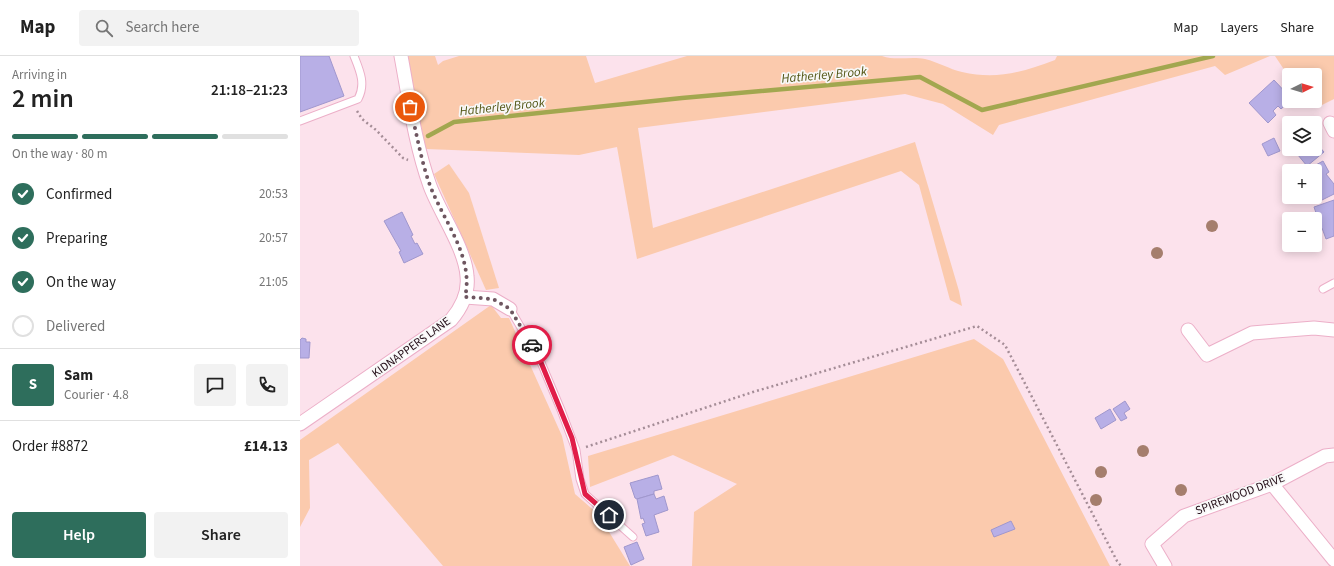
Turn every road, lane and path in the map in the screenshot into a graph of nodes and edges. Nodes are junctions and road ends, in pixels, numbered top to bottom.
1 (354, 56) edge
2 (401, 56) edge
3 (352, 102) junction
4 (300, 121) edge
5 (403, 158) dead end
6 (1334, 283) edge
7 (1323, 289) dead end
8 (465, 297) junction
9 (510, 309) joint
10 (1188, 330) dead end
11 (1334, 330) edge
12 (300, 424) edge
13 (576, 450) junction
14 (1334, 455) edge
15 (1272, 484) junction
16 (633, 536) dead end
17 (1334, 560) edge
18 (1121, 566) edge
19 (1165, 566) edge

1 - 3 lane
2 - 8 street, KIDNAPPERS LANE
3 - 4 lane
3 - 5 path
6 - 7 lane
8 - 9 street
8 - 12 street, KIDNAPPERS LANE
9 - 13 lane
10 - 11 street
13 - 16 lane
13 - 18 path
14 - 15 street, SPIREWOOD DRIVE
15 - 17 street
15 - 19 street, SPIREWOOD DRIVE

